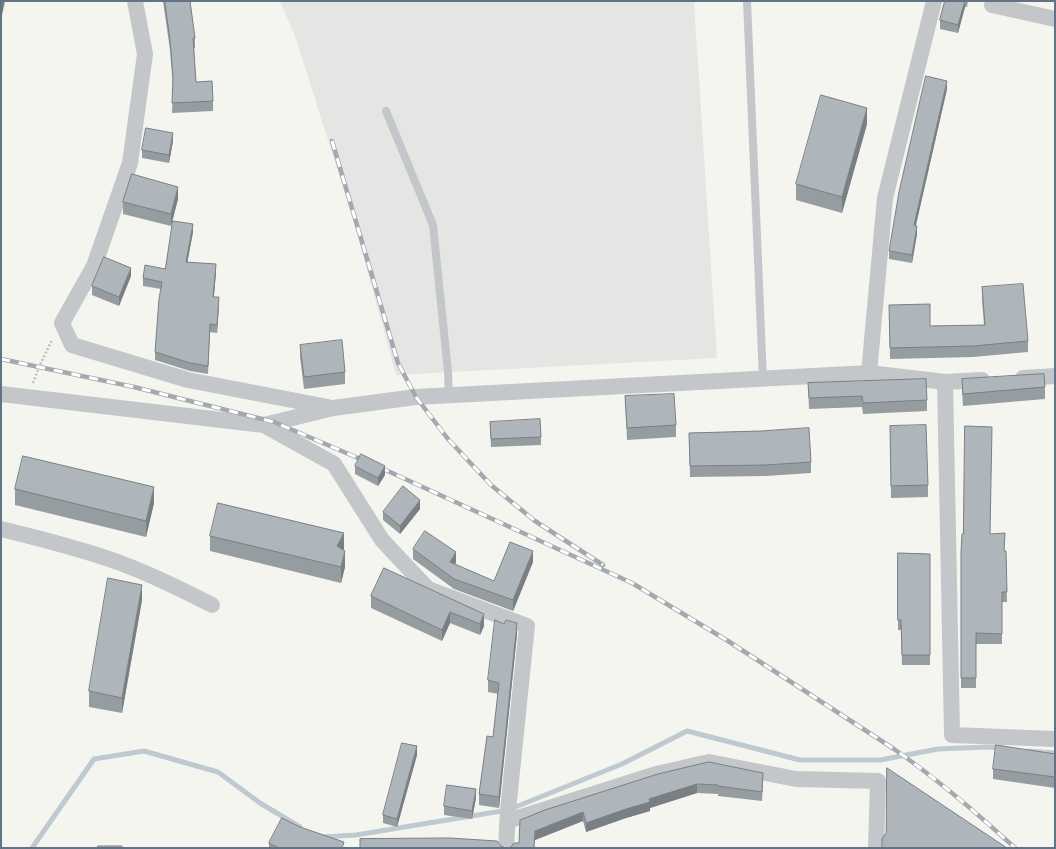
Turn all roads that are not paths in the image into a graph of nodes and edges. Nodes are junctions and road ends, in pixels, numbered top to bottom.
1 (135, 1) edge
2 (747, 1) edge
3 (934, 1) edge
4 (992, 5) dead end
5 (1055, 19) edge
6 (386, 111) dead end
7 (869, 373) junction
8 (1055, 376) edge
9 (764, 379) junction
10 (945, 382) junction
11 (1, 394) edge
12 (449, 396) junction
13 (333, 408) junction
14 (264, 425) junction
15 (1, 529) edge
16 (212, 605) dead end
17 (1055, 739) edge
18 (508, 821) junction
19 (506, 848) edge
20 (876, 848) edge

1 - 13 street
2 - 9 lane
3 - 7 street
4 - 5 street
6 - 12 lane
7 - 9 street
7 - 10 street
8 - 10 street
9 - 12 street
10 - 17 street
11 - 14 street
12 - 13 street
13 - 14 street
14 - 18 street
15 - 16 street
18 - 19 street
18 - 20 street

